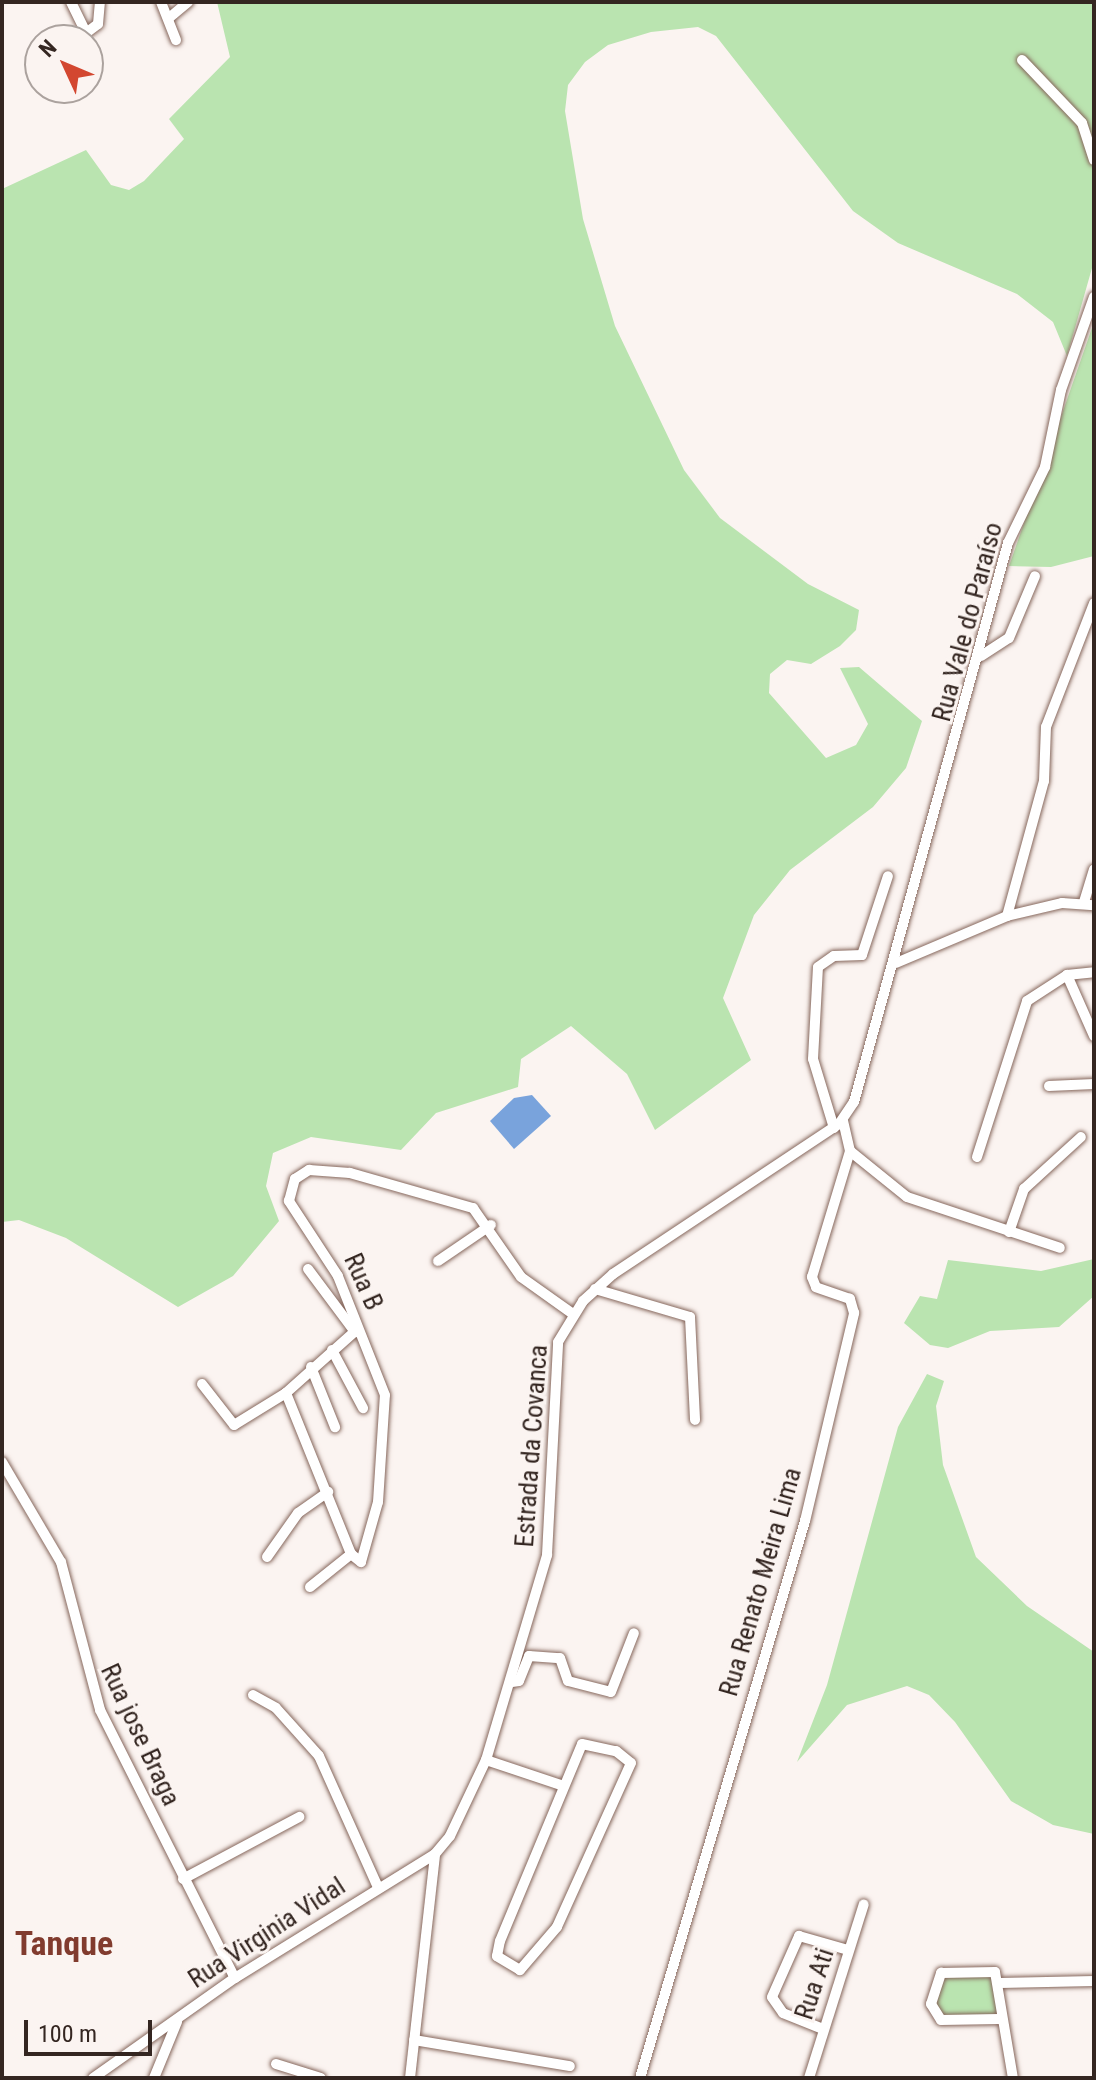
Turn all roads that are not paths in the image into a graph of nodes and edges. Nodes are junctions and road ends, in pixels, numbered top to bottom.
1 (71, 2) edge
2 (100, 2) edge
3 (161, 2) edge
4 (188, 2) edge
5 (169, 18) junction
6 (176, 40) dead end
7 (1022, 60) dead end
8 (1094, 160) edge
9 (1094, 297) edge
10 (1035, 576) dead end
11 (1094, 603) edge
12 (981, 656) junction
13 (1094, 869) edge
14 (888, 876) dead end
15 (1089, 904) edge
16 (1007, 916) junction
17 (896, 963) junction
18 (1094, 972) edge
19 (1067, 975) junction
20 (1094, 1036) edge
21 (1094, 1084) edge
22 (1049, 1086) dead end
23 (838, 1124) junction
24 (1081, 1137) dead end
25 (850, 1151) junction
26 (977, 1157) dead end
27 (491, 1225) junction
28 (1009, 1232) junction
29 (1060, 1248) dead end
30 (438, 1261) dead end
31 (308, 1269) dead end
32 (595, 1289) junction
33 (573, 1314) junction
34 (356, 1332) junction
35 (332, 1350) junction
36 (311, 1367) junction
37 (202, 1384) dead end
38 (286, 1396) junction
39 (363, 1408) dead end
40 (695, 1420) dead end
41 (335, 1427) dead end
42 (2, 1462) edge
43 (328, 1492) junction
44 (351, 1554) junction
45 (267, 1557) dead end
46 (310, 1587) dead end
47 (634, 1633) dead end
48 (512, 1682) junction
49 (253, 1695) dead end
50 (486, 1760) junction
51 (564, 1786) junction
52 (299, 1817) dead end
53 (435, 1854) junction
54 (183, 1879) junction
55 (378, 1887) junction
56 (864, 1904) dead end
57 (848, 1950) junction
58 (235, 1978) junction
59 (1094, 1981) edge
60 (1000, 1983) junction
61 (999, 2019) junction
62 (178, 2020) junction
63 (823, 2029) junction
64 (414, 2040) junction
65 (276, 2064) dead end
66 (570, 2066) dead end
67 (93, 2078) edge
68 (154, 2078) edge
69 (321, 2078) edge
70 (410, 2078) edge
71 (640, 2078) edge
72 (809, 2078) edge
73 (1013, 2078) edge

1 - 2 street
3 - 5 street
4 - 5 street
5 - 6 street
7 - 8 street
9 - 12 street, Rua Vale do Paraíso
10 - 12 street
11 - 16 street
12 - 17 street, Rua Vale do Paraíso
13 - 15 street
14 - 23 street, Rua Renato Meira Lima
15 - 16 street
16 - 17 street
17 - 23 street
18 - 19 street
19 - 20 street
19 - 26 street
21 - 22 street
23 - 25 street, Rua Renato Meira Lima
23 - 32 street, Estrada da Covanca
24 - 28 street
25 - 28 street
25 - 71 street, Rua Renato Meira Lima
27 - 30 street
27 - 33 street, Rua B
27 - 34 street, Rua B
28 - 29 street
31 - 34 street
32 - 33 street, Estrada da Covanca
32 - 40 street
33 - 48 street, Estrada da Covanca
34 - 35 street
34 - 44 street, Rua B
35 - 36 street
35 - 39 street
36 - 38 street
36 - 41 street
37 - 38 street
38 - 43 street
42 - 54 street, Rua jose Braga
43 - 44 street
43 - 45 street
44 - 46 street
47 - 48 street
48 - 50 street, Estrada da Covanca
49 - 55 street
50 - 51 street
50 - 53 street, Estrada da Covanca
51 - 51 street
52 - 54 street
53 - 55 street, Rua Virginia Vidal
53 - 64 street, Estrada da Covanca
54 - 58 street, Rua jose Braga
55 - 58 street, Rua Virginia Vidal
56 - 57 street, Rua Ati
57 - 63 street, Rua Ati
57 - 63 street
58 - 62 street, Rua Virginia Vidal
59 - 60 street
60 - 61 street
60 - 61 street
61 - 73 street
62 - 67 street
62 - 68 street, Rua Virginia Vidal
63 - 72 street, Rua Ati
64 - 66 street
64 - 70 street, Estrada da Covanca
65 - 69 street

